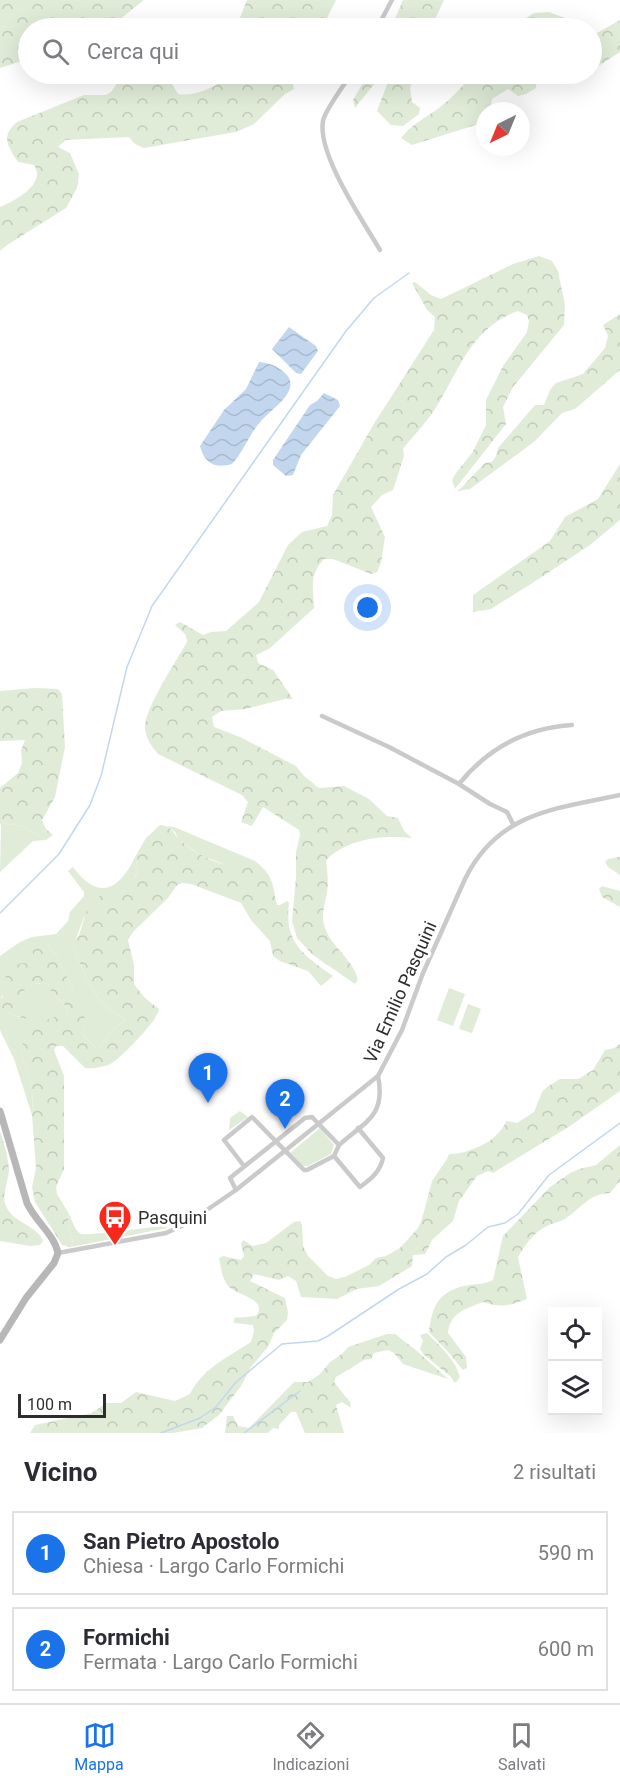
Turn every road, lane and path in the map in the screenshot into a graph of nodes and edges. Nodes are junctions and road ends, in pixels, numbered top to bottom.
1 (392, 0) edge
2 (382, 18) edge
3 (345, 84) edge
4 (380, 250) dead end
5 (322, 716) dead end
6 (572, 725) dead end
7 (459, 784) junction
8 (620, 795) edge
9 (513, 824) junction
10 (378, 1076) junction
11 (0, 1111) edge
12 (319, 1123) junction
13 (357, 1128) junction
14 (275, 1141) junction
15 (339, 1145) junction
16 (285, 1150) junction
17 (334, 1156) junction
18 (244, 1166) junction
19 (236, 1190) junction
20 (58, 1253) junction
21 (0, 1340) edge

1 - 2 street
3 - 4 street
5 - 7 street
6 - 7 street
7 - 9 street
8 - 9 street, Via Emilio Pasquini
9 - 10 street, Via Emilio Pasquini
10 - 12 street, Via Emilio Pasquini
10 - 13 street
11 - 20 street
12 - 14 street
12 - 15 street
12 - 16 street, Via Emilio Pasquini
13 - 15 street
13 - 17 street
14 - 16 street
14 - 18 street
14 - 18 street
15 - 17 street
16 - 17 street
16 - 19 street, Via Emilio Pasquini
18 - 19 street
19 - 20 street, Via Emilio Pasquini
20 - 21 street

